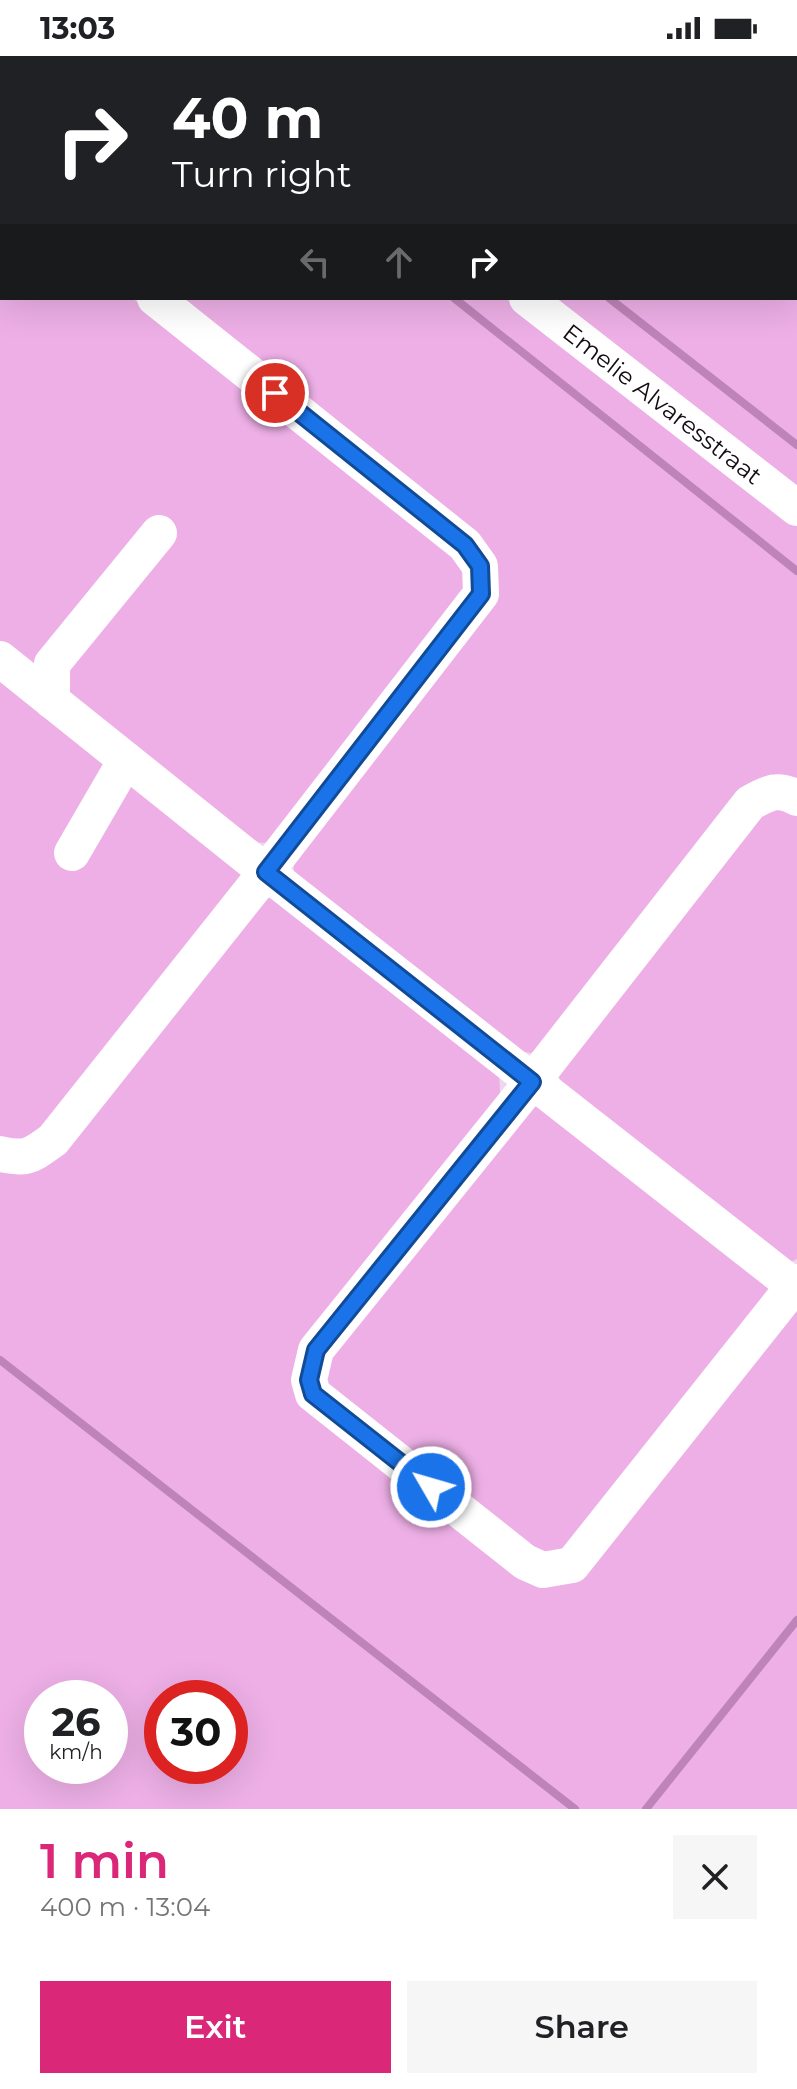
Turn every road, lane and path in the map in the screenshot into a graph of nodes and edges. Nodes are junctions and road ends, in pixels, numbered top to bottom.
1 (158, 300) edge
2 (530, 300) edge
3 (797, 508) edge
4 (159, 533) dead end
5 (0, 659) edge
6 (52, 701) junction
7 (126, 760) junction
8 (797, 798) edge
9 (72, 853) dead end
10 (266, 872) junction
11 (532, 1082) junction
12 (0, 1154) edge
13 (795, 1284) edge

1 - 10 street
2 - 3 street, Emelie Alvaresstraat
4 - 6 street
5 - 6 street
6 - 7 street
7 - 9 street
7 - 10 street
8 - 11 street
10 - 11 street
10 - 12 street
11 - 13 street
11 - 13 street

